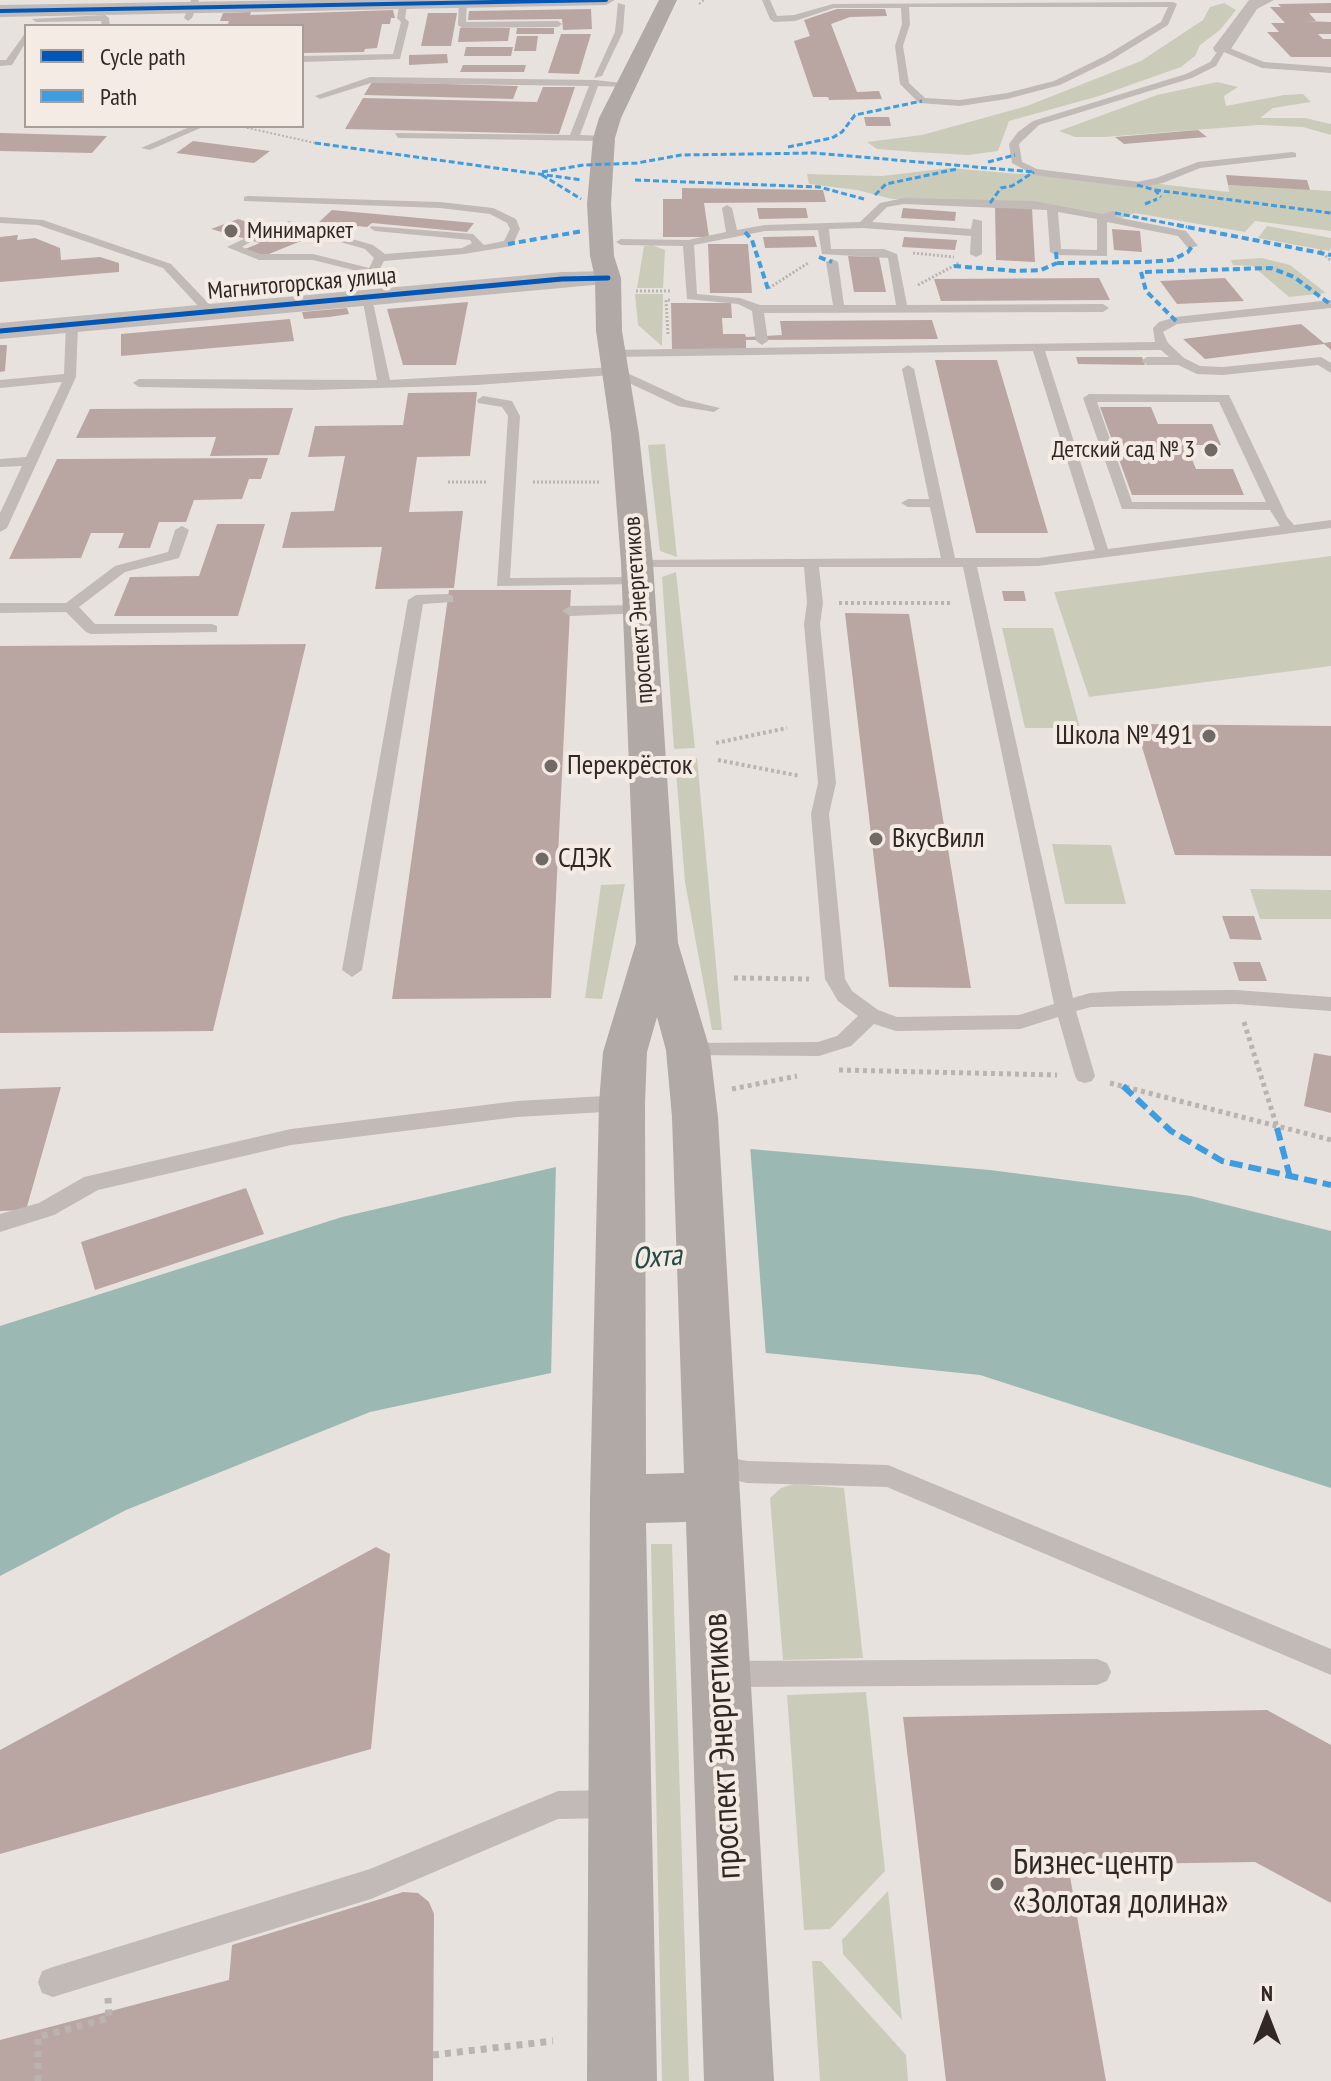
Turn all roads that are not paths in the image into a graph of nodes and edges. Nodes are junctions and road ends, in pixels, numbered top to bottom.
1 (368, 0) edge
2 (668, 0) edge
3 (766, 0) edge
4 (892, 0) edge
5 (463, 1) edge
6 (396, 2) edge
7 (436, 2) edge
8 (613, 2) edge
9 (692, 2) edge
10 (1172, 2) edge
11 (1251, 2) edge
12 (905, 5) junction
13 (192, 7) edge
14 (0, 9) edge
15 (38, 15) edge
16 (106, 24) edge
17 (558, 24) dead end
18 (619, 32) junction
19 (642, 32) junction
20 (24, 38) edge
21 (1222, 48) junction
22 (304, 59) edge
23 (0, 63) edge
24 (1331, 70) edge
25 (478, 75) dead end
26 (533, 77) junction
27 (596, 80) junction
28 (628, 81) junction
29 (320, 96) dead end
30 (523, 98) dead end
31 (198, 128) edge
32 (398, 135) dead end
33 (574, 138) junction
34 (604, 138) junction
35 (146, 148) dead end
36 (1292, 155) dead end
37 (248, 199) dead end
38 (978, 205) junction
39 (727, 208) dead end
40 (1052, 208) junction
41 (1121, 211) dead end
42 (1102, 218) junction
43 (0, 220) edge
44 (823, 225) junction
45 (863, 225) junction
46 (375, 228) dead end
47 (265, 233) dead end
48 (977, 233) junction
49 (732, 235) junction
50 (250, 239) dead end
51 (1066, 239) junction
52 (1103, 241) junction
53 (621, 242) junction
54 (688, 243) junction
55 (1192, 246) dead end
56 (472, 250) junction
57 (976, 254) dead end
58 (829, 257) junction
59 (380, 258) junction
60 (373, 272) junction
61 (608, 278) junction
62 (370, 297) junction
63 (901, 302) junction
64 (1331, 304) edge
65 (753, 307) junction
66 (839, 308) junction
67 (1103, 308) dead end
68 (207, 312) junction
69 (72, 325) junction
70 (0, 331) edge
71 (762, 341) dead end
72 (1164, 346) junction
73 (1038, 349) junction
74 (1147, 361) dead end
75 (1180, 361) junction
76 (613, 362) junction
77 (908, 369) dead end
78 (1331, 369) edge
79 (70, 377) junction
80 (384, 382) junction
81 (139, 383) dead end
82 (0, 384) edge
83 (483, 400) dead end
84 (714, 408) dead end
85 (32, 461) junction
86 (0, 463) edge
87 (908, 503) dead end
88 (937, 503) junction
89 (1274, 506) junction
90 (1331, 524) edge
91 (0, 528) edge
92 (1290, 529) junction
93 (182, 530) dead end
94 (1104, 553) junction
95 (811, 562) junction
96 (949, 562) junction
97 (969, 562) junction
98 (639, 588) junction
99 (570, 604) dead end
100 (447, 605) dead end
101 (70, 607) junction
102 (0, 608) edge
103 (212, 629) dead end
104 (657, 943) junction
105 (352, 970) dead end
106 (1331, 1004) edge
107 (1065, 1008) junction
108 (871, 1015) junction
109 (688, 1050) junction
110 (1085, 1076) road end
111 (621, 1113) junction
112 (0, 1223) edge
113 (723, 1478) junction
114 (618, 1499) junction
115 (1331, 1662) edge
116 (1097, 1672) dead end
117 (720, 1674) junction
118 (621, 1804) junction
119 (53, 1982) dead end
120 (622, 2081) edge
121 (739, 2081) edge

1 - 13 street
2 - 19 main road, проспект Энергетиков
3 - 12 lane
4 - 12 lane
5 - 7 street
5 - 8 street
5 - 17 lane
6 - 7 street
6 - 13 street
6 - 22 lane
8 - 18 lane
9 - 53 main road, проспект Энергетиков
10 - 12 lane
10 - 12 lane
11 - 21 street
13 - 15 street
14 - 15 street
15 - 16 lane
18 - 19 lane
18 - 27 lane
19 - 28 main road, проспект Энергетиков
20 - 23 lane
21 - 24 lane
21 - 36 lane
25 - 26 lane
26 - 27 lane
26 - 29 lane
26 - 30 lane
27 - 28 lane
27 - 33 lane
28 - 34 main road, проспект Энергетиков
31 - 35 lane
32 - 33 lane
33 - 34 lane
34 - 61 main road, проспект Энергетиков
37 - 56 lane
38 - 40 lane
38 - 45 lane
38 - 48 lane
39 - 49 lane
40 - 42 lane
40 - 51 lane
41 - 42 lane
42 - 52 lane
42 - 55 lane
43 - 68 lane
44 - 45 lane
44 - 49 lane
44 - 58 lane
45 - 48 lane
46 - 56 lane
47 - 59 lane
48 - 57 lane
49 - 54 lane
50 - 60 lane
51 - 52 lane
51 - 52 lane
53 - 54 lane
53 - 61 main road, проспект Энергетиков
54 - 65 lane
56 - 59 lane
58 - 63 lane
58 - 66 lane
59 - 60 lane
60 - 62 lane
61 - 62 street, Магнитогорская улица
61 - 76 main road, проспект Энергетиков
62 - 68 street, Магнитогорская улица
62 - 80 lane
63 - 66 lane
63 - 67 lane
64 - 72 lane
65 - 66 lane
65 - 71 lane
68 - 69 street, Магнитогорская улица
69 - 70 street, Магнитогорская улица
69 - 79 lane
72 - 73 lane
72 - 75 lane
73 - 76 lane
73 - 94 lane
74 - 75 lane
75 - 78 lane
76 - 80 lane
76 - 84 lane
76 - 98 main road, проспект Энергетиков
77 - 88 lane
79 - 82 lane
79 - 85 lane
80 - 81 lane
83 - 98 lane
85 - 86 lane
85 - 91 lane
87 - 88 lane
88 - 96 lane
89 - 89 lane
89 - 92 lane
90 - 92 lane
92 - 94 lane
93 - 101 lane
94 - 97 lane
95 - 96 lane
95 - 98 lane
95 - 108 lane
96 - 97 lane
97 - 107 lane
98 - 99 lane
98 - 104 main road, проспект Энергетиков
100 - 105 lane
101 - 102 lane
101 - 103 lane
104 - 109 main road, проспект Энергетиков
104 - 111 main road, проспект Энергетиков
106 - 107 lane
107 - 108 lane
107 - 110 lane
108 - 109 lane
109 - 113 main road, проспект Энергетиков
111 - 112 lane
111 - 114 main road, проспект Энергетиков
113 - 114 main road
113 - 115 lane
113 - 117 main road, проспект Энергетиков
114 - 118 main road
116 - 117 lane
117 - 121 main road, проспект Энергетиков
118 - 119 lane
118 - 120 main road

